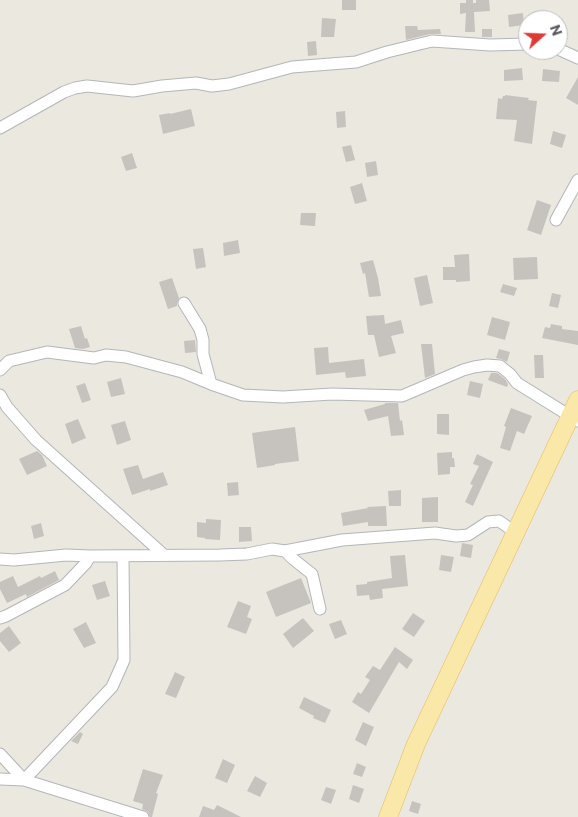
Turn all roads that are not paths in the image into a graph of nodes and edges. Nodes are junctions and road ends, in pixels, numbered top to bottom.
1 (518, 44) edge
2 (0, 128) edge
3 (578, 180) edge
4 (556, 220) dead end
5 (184, 303) dead end
6 (0, 370) edge
7 (211, 384) junction
8 (0, 395) edge
9 (578, 400) edge
10 (574, 419) edge
11 (515, 532) junction
12 (285, 551) junction
13 (164, 555) junction
14 (90, 556) junction
15 (123, 556) junction
16 (0, 559) edge
17 (320, 609) dead end
18 (0, 618) edge
19 (0, 754) edge
20 (0, 780) edge
21 (24, 780) junction
22 (143, 817) edge
23 (388, 817) edge

1 - 2 street
3 - 4 street
5 - 7 street
6 - 7 street
7 - 10 street
8 - 13 street
9 - 10 main road
10 - 11 main road
11 - 12 street
11 - 23 main road
12 - 13 street
12 - 17 street
13 - 15 street
14 - 15 street
14 - 16 street
14 - 18 street
15 - 21 street
19 - 21 street
20 - 21 street
21 - 22 street

